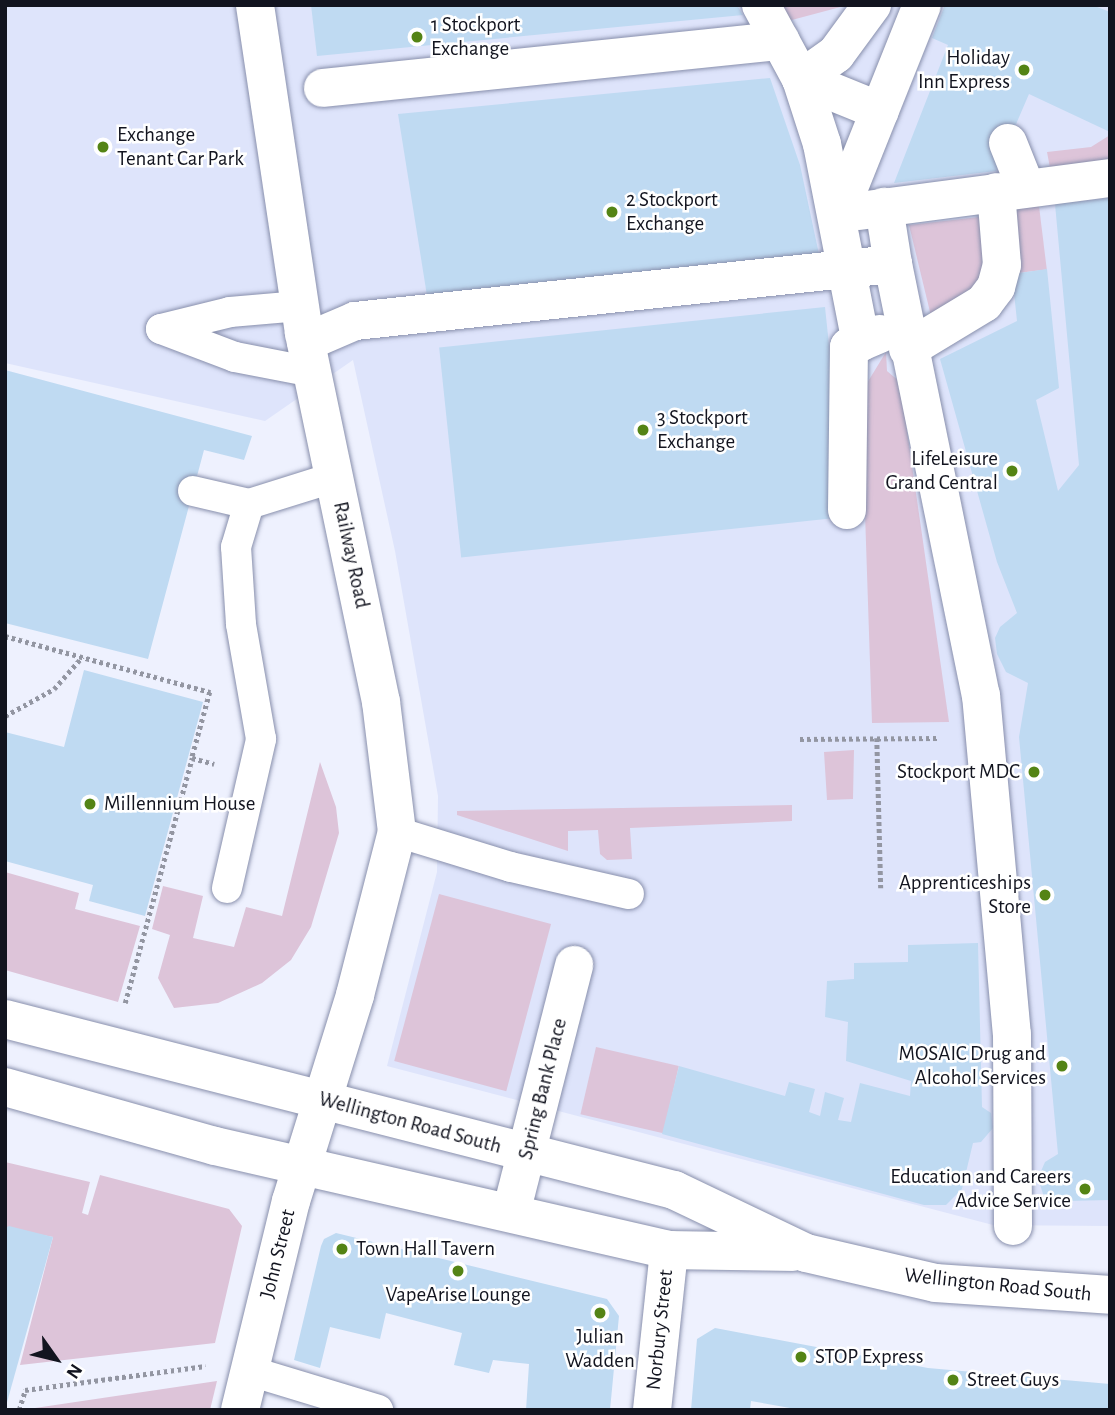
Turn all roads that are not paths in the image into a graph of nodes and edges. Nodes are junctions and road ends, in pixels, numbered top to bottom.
1 (255, 5) edge
2 (761, 5) edge
3 (872, 5) edge
4 (922, 5) edge
5 (781, 41) junction
6 (801, 79) junction
7 (323, 89) dead end
8 (880, 110) junction
9 (1008, 143) dead end
10 (1110, 178) edge
11 (1011, 190) junction
12 (884, 207) junction
13 (838, 215) junction
14 (893, 264) junction
15 (849, 269) junction
16 (300, 306) junction
17 (906, 336) junction
18 (861, 342) junction
19 (309, 357) junction
20 (335, 477) junction
21 (192, 491) dead end
22 (249, 504) junction
23 (847, 510) dead end
24 (397, 832) junction
25 (227, 888) dead end
26 (629, 894) dead end
27 (574, 965) dead end
28 (5, 1019) edge
29 (5, 1087) edge
30 (323, 1100) junction
31 (526, 1154) junction
32 (302, 1167) junction
33 (511, 1213) junction
34 (1013, 1226) dead end
35 (669, 1250) junction
36 (806, 1253) junction
37 (1110, 1295) edge
38 (250, 1371) junction
39 (240, 1410) edge
40 (379, 1410) edge
41 (652, 1410) edge

1 - 16 main road, Railway Road
2 - 5 main road
3 - 6 main road
4 - 8 main road
5 - 6 main road
5 - 7 main road
6 - 8 main road
6 - 13 main road
8 - 13 main road
9 - 11 main road
10 - 11 main road
11 - 12 main road
11 - 17 main road
12 - 13 main road
12 - 14 main road
13 - 15 main road
14 - 15 main road
14 - 17 main road
15 - 18 main road
15 - 19 main road
16 - 19 main road, Railway Road
16 - 19 lane
17 - 18 main road
17 - 34 main road
18 - 23 main road
19 - 20 main road, Railway Road
20 - 22 lane
20 - 24 main road, Railway Road
21 - 22 lane
22 - 25 lane
24 - 26 lane
24 - 30 main road, Railway Road
27 - 31 main road, Spring Bank Place
28 - 30 main road, Wellington Road South
29 - 32 main road, Wellington Road South
30 - 31 main road, Wellington Road South
30 - 32 main road, John Street
31 - 33 main road, Spring Bank Place
31 - 36 main road, Wellington Road South
32 - 33 main road, Wellington Road South
32 - 38 main road, John Street
33 - 35 main road, Wellington Road South
35 - 36 main road, Wellington Road South
35 - 41 main road, Norbury Street
36 - 37 main road, Wellington Road South
38 - 39 main road, John Street
38 - 40 lane

